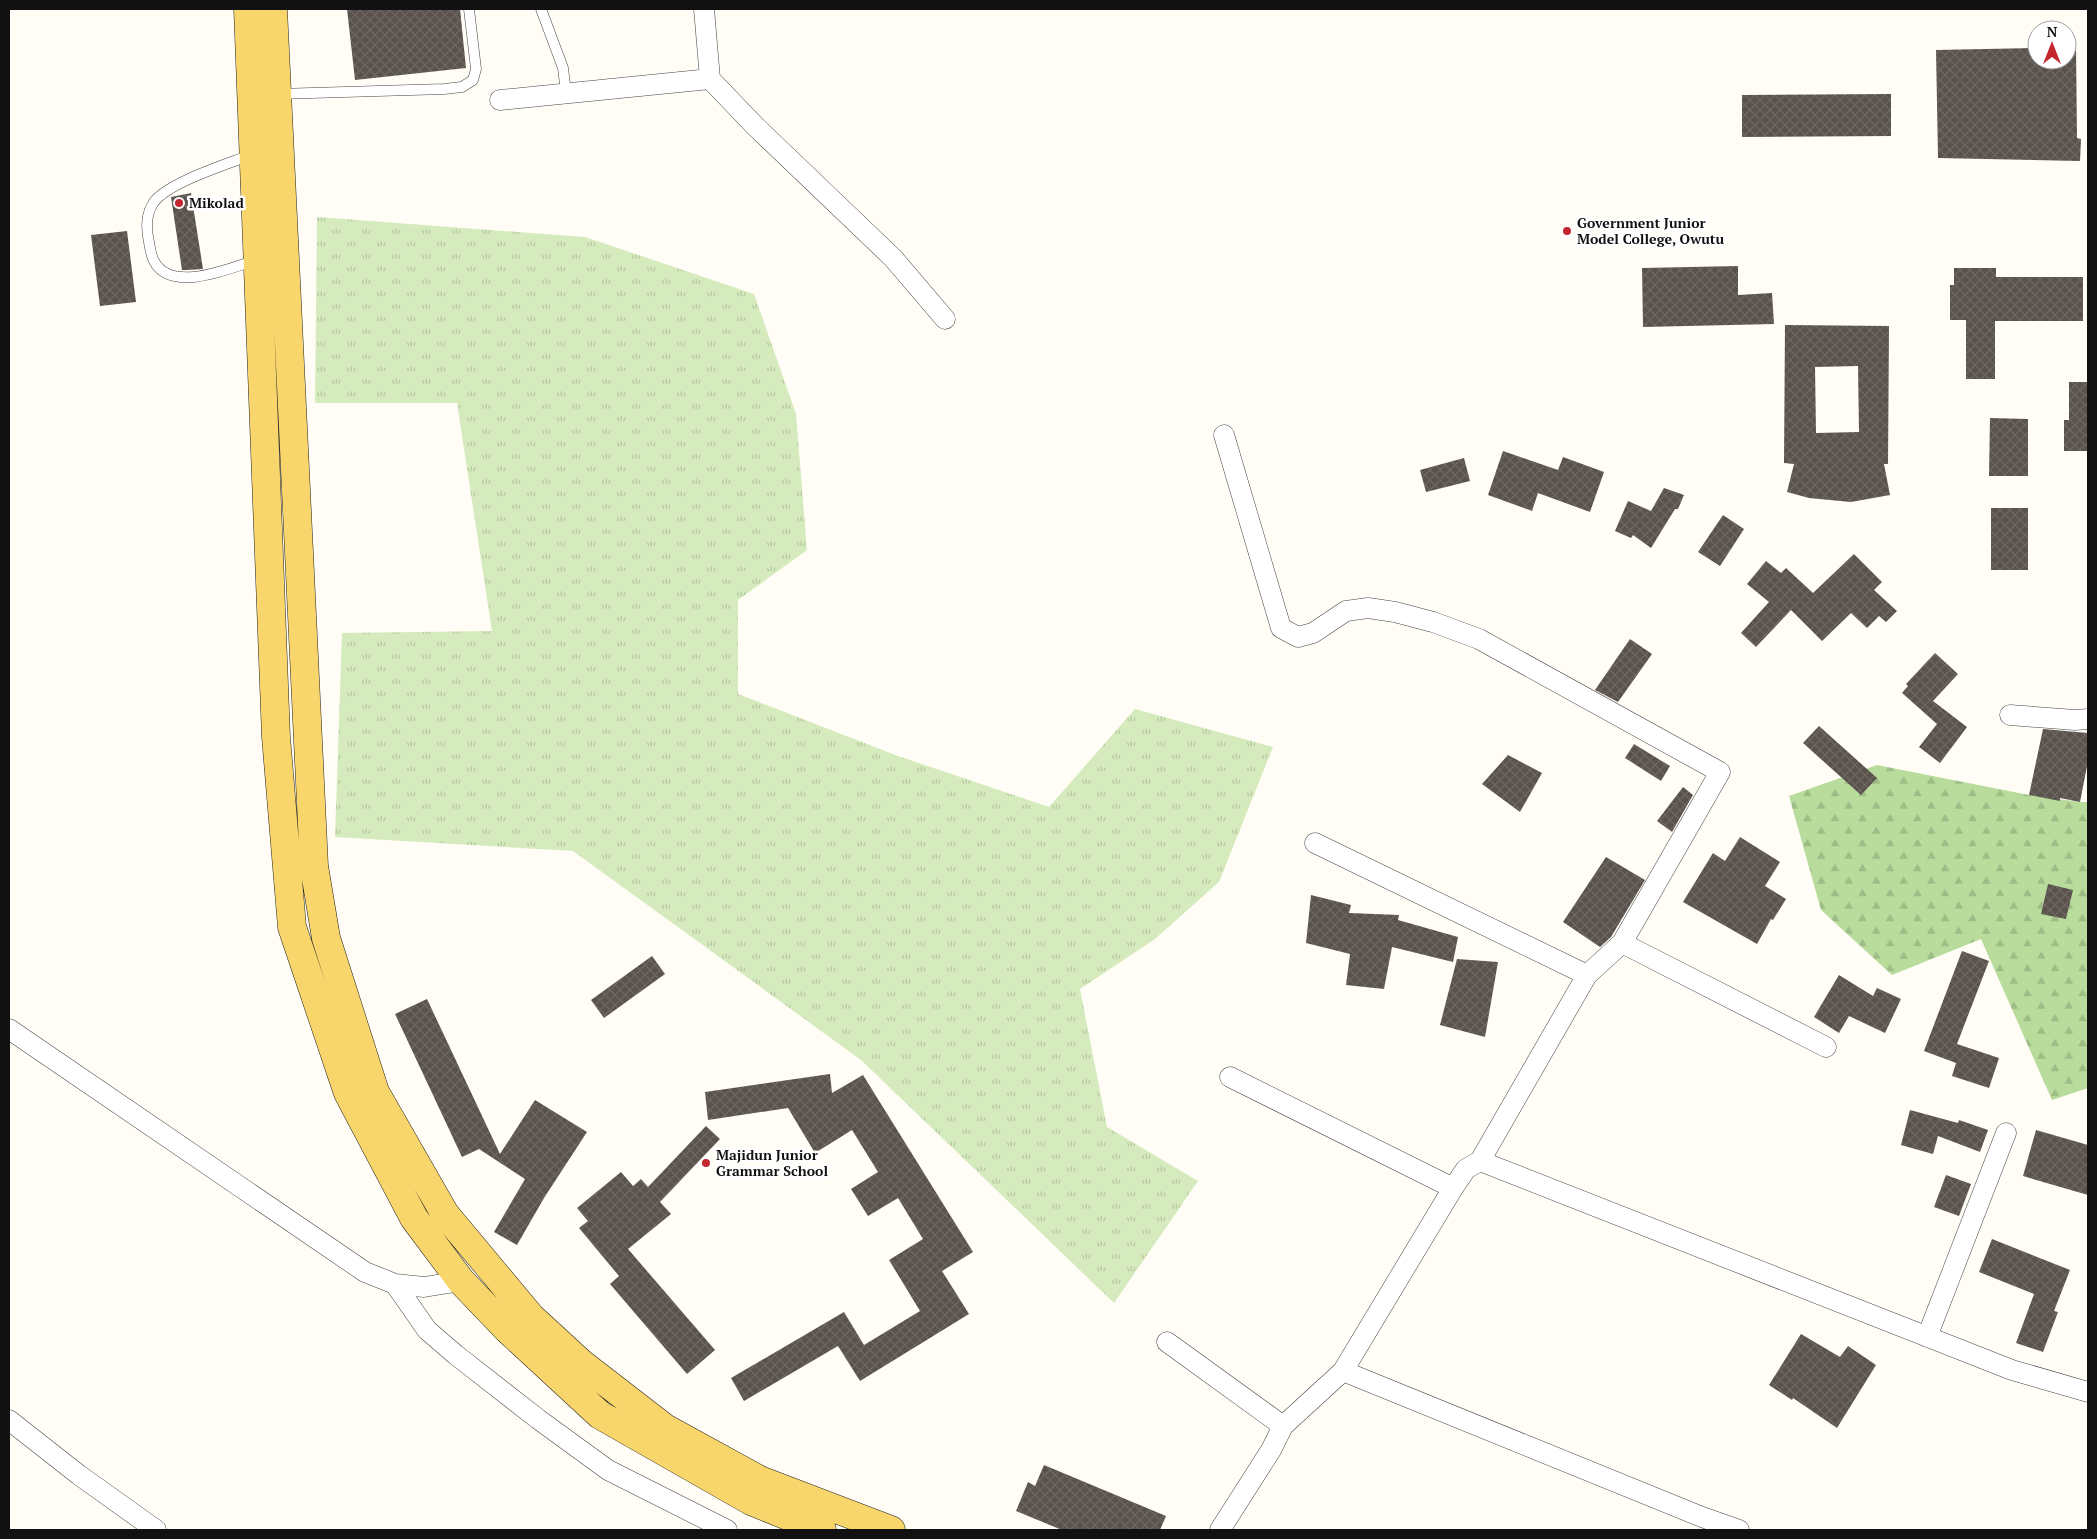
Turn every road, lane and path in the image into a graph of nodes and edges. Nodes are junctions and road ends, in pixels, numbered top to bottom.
1 (248, 9) edge
2 (273, 9) edge
3 (469, 9) edge
4 (541, 9) edge
5 (704, 9) edge
6 (710, 79) junction
7 (566, 93) junction
8 (277, 94) junction
9 (500, 100) dead end
10 (254, 153) junction
11 (258, 260) junction
12 (945, 319) dead end
13 (1224, 435) dead end
14 (2010, 715) dead end
15 (2088, 719) edge
16 (1315, 843) dead end
17 (1622, 944) junction
18 (1587, 975) junction
19 (9, 1029) edge
20 (1826, 1047) dead end
21 (1230, 1076) dead end
22 (2006, 1132) dead end
23 (1480, 1161) junction
24 (1453, 1188) junction
25 (461, 1280) junction
26 (396, 1284) junction
27 (1927, 1337) junction
28 (1167, 1342) dead end
29 (1344, 1371) junction
30 (2088, 1392) edge
31 (9, 1420) edge
32 (1283, 1426) junction
33 (1699, 1524) edge
34 (156, 1530) edge
35 (727, 1530) edge
36 (822, 1530) edge
37 (891, 1530) edge
38 (1220, 1530) edge
39 (1739, 1530) edge

1 - 10 main road
2 - 8 main road
3 - 8 lane
4 - 7 lane
5 - 6 street
6 - 7 street
6 - 12 street
7 - 9 street
8 - 37 main road
10 - 11 main road
10 - 11 lane
11 - 25 main road
13 - 17 street
14 - 15 street
16 - 18 street
17 - 18 street
17 - 20 street
18 - 23 street
19 - 26 street
21 - 24 street
22 - 27 street
23 - 24 street
23 - 27 street
24 - 29 street
25 - 26 street
25 - 36 main road
26 - 35 street
27 - 30 street
28 - 32 street
29 - 32 street
29 - 33 street
31 - 34 street
32 - 38 street
33 - 39 street

